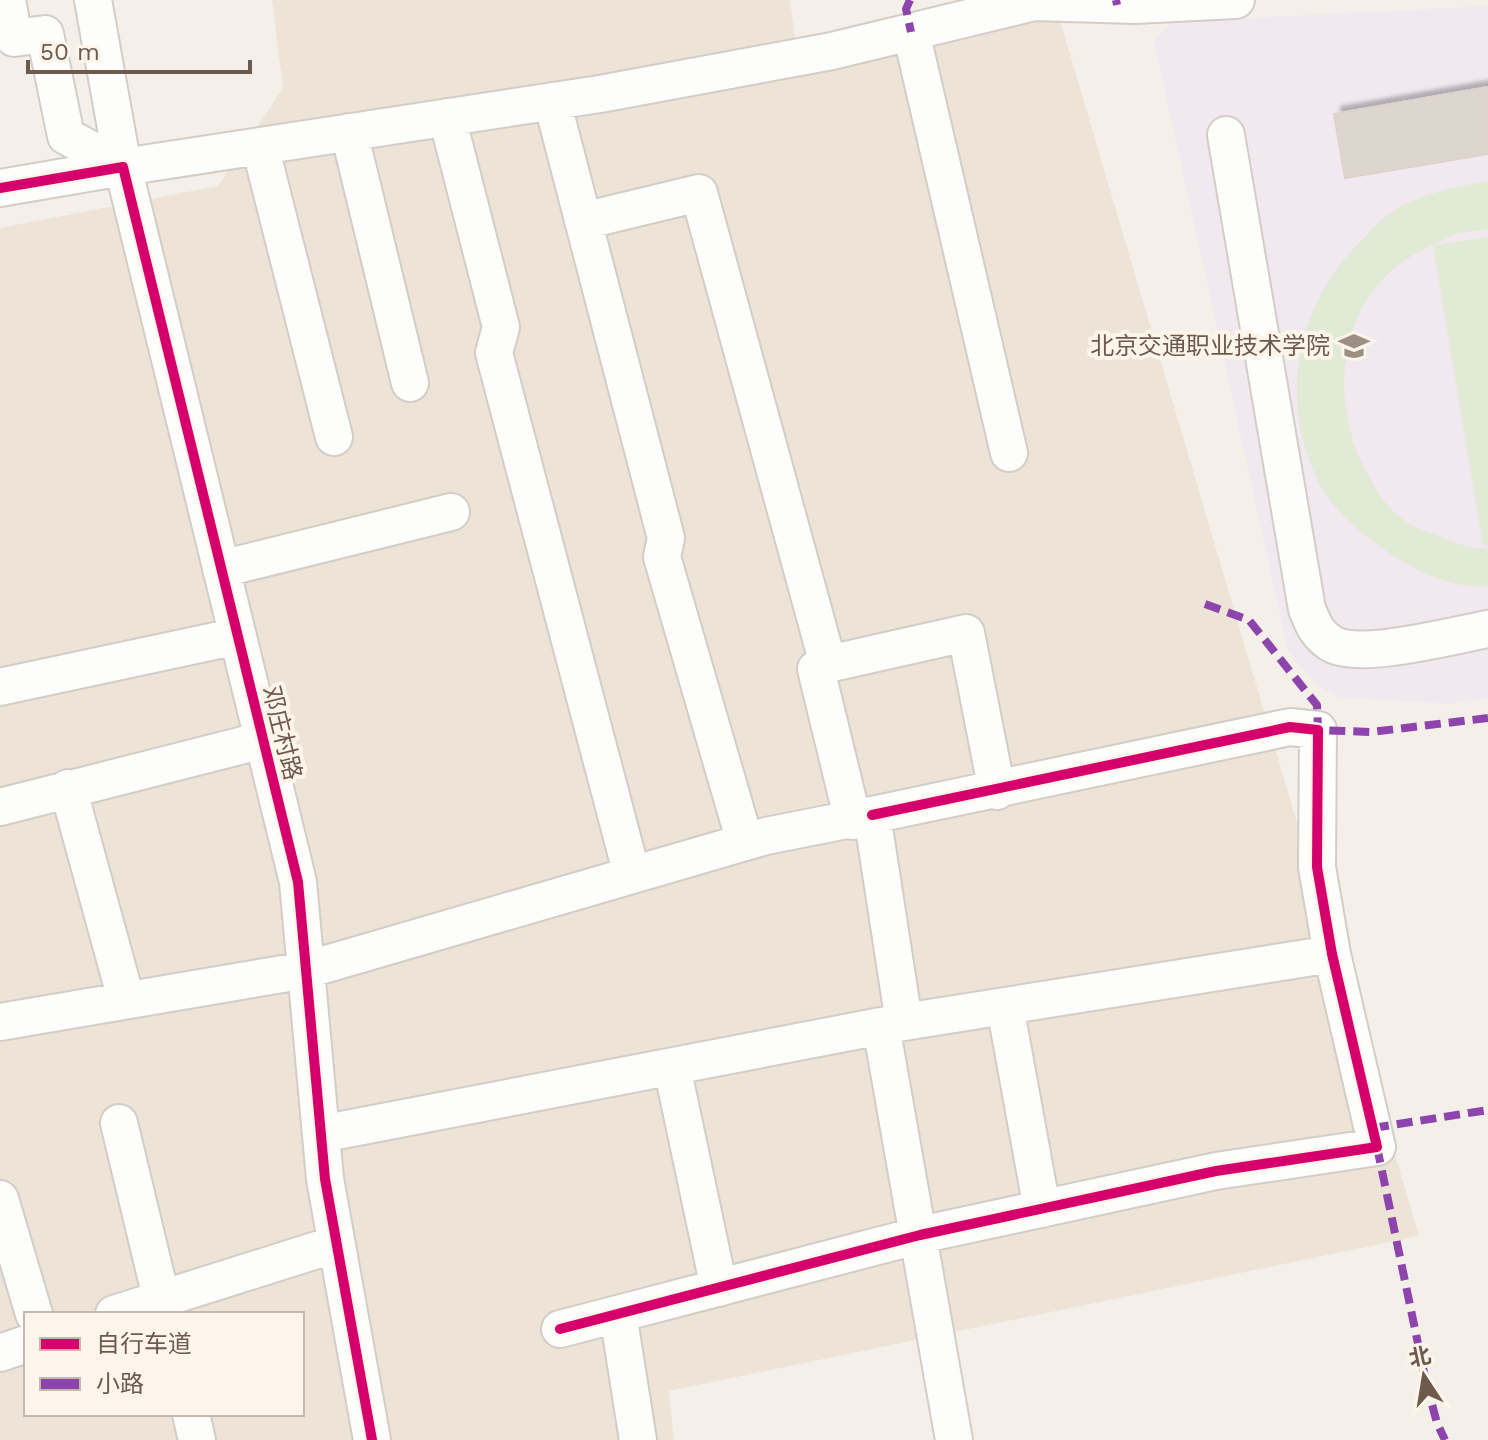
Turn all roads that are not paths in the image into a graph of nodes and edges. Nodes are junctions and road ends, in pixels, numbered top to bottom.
1 (7, 0) edge
2 (93, 0) edge
3 (1236, 0) edge
4 (911, 32) junction
5 (552, 101) junction
6 (447, 117) junction
7 (349, 132) junction
8 (1226, 135) dead end
9 (260, 146) junction
10 (123, 167) junction
11 (0, 188) edge
12 (583, 221) junction
13 (410, 383) dead end
14 (334, 437) dead end
15 (1009, 453) dead end
16 (451, 512) dead end
17 (221, 569) junction
18 (1488, 629) edge
19 (238, 636) junction
20 (828, 664) junction
21 (0, 687) edge
22 (263, 740) junction
23 (68, 788) junction
24 (997, 791) junction
25 (0, 807) edge
26 (862, 818) junction
27 (745, 842) junction
28 (632, 875) junction
29 (1332, 954) junction
30 (306, 970) junction
31 (126, 999) junction
32 (1005, 1006) junction
33 (0, 1022) edge
34 (892, 1024) junction
35 (672, 1067) junction
36 (119, 1123) dead end
37 (321, 1134) junction
38 (0, 1199) edge
39 (1042, 1209) junction
40 (920, 1235) junction
41 (336, 1244) junction
42 (719, 1288) junction
43 (163, 1306) edge
44 (33, 1312) edge
45 (126, 1312) edge
46 (618, 1314) junction
47 (560, 1329) dead end
48 (24, 1345) edge
49 (0, 1353) edge
50 (191, 1416) edge
51 (197, 1440) edge
52 (372, 1440) edge
53 (638, 1440) edge
54 (954, 1440) edge

1 - 10 street
2 - 10 street, 邓庄村路
3 - 4 street
4 - 5 street
4 - 15 street
5 - 6 street
5 - 12 street
6 - 7 street
6 - 28 street
7 - 9 street
7 - 13 street
8 - 18 street
9 - 10 street
9 - 14 street
10 - 11 street
10 - 17 street, 邓庄村路
12 - 20 street
12 - 27 street
16 - 17 street
17 - 19 street, 邓庄村路
19 - 21 street
19 - 22 street, 邓庄村路
20 - 24 street
20 - 26 street
22 - 23 street
22 - 30 street, 邓庄村路
23 - 25 street
23 - 31 street
24 - 26 street
24 - 29 street
26 - 27 street
26 - 34 street
27 - 28 street
28 - 30 street
29 - 32 street
29 - 39 street
30 - 31 street
30 - 37 street, 邓庄村路
31 - 33 street
32 - 34 street
32 - 39 street
34 - 35 street
34 - 40 street
35 - 37 street
35 - 42 street
36 - 43 street
37 - 41 street, 邓庄村路
38 - 44 street
39 - 40 street
40 - 42 street
40 - 54 street
41 - 43 street
41 - 52 street, 邓庄村路
42 - 46 street
43 - 45 street
46 - 47 street
46 - 53 street
48 - 49 street
50 - 51 street

